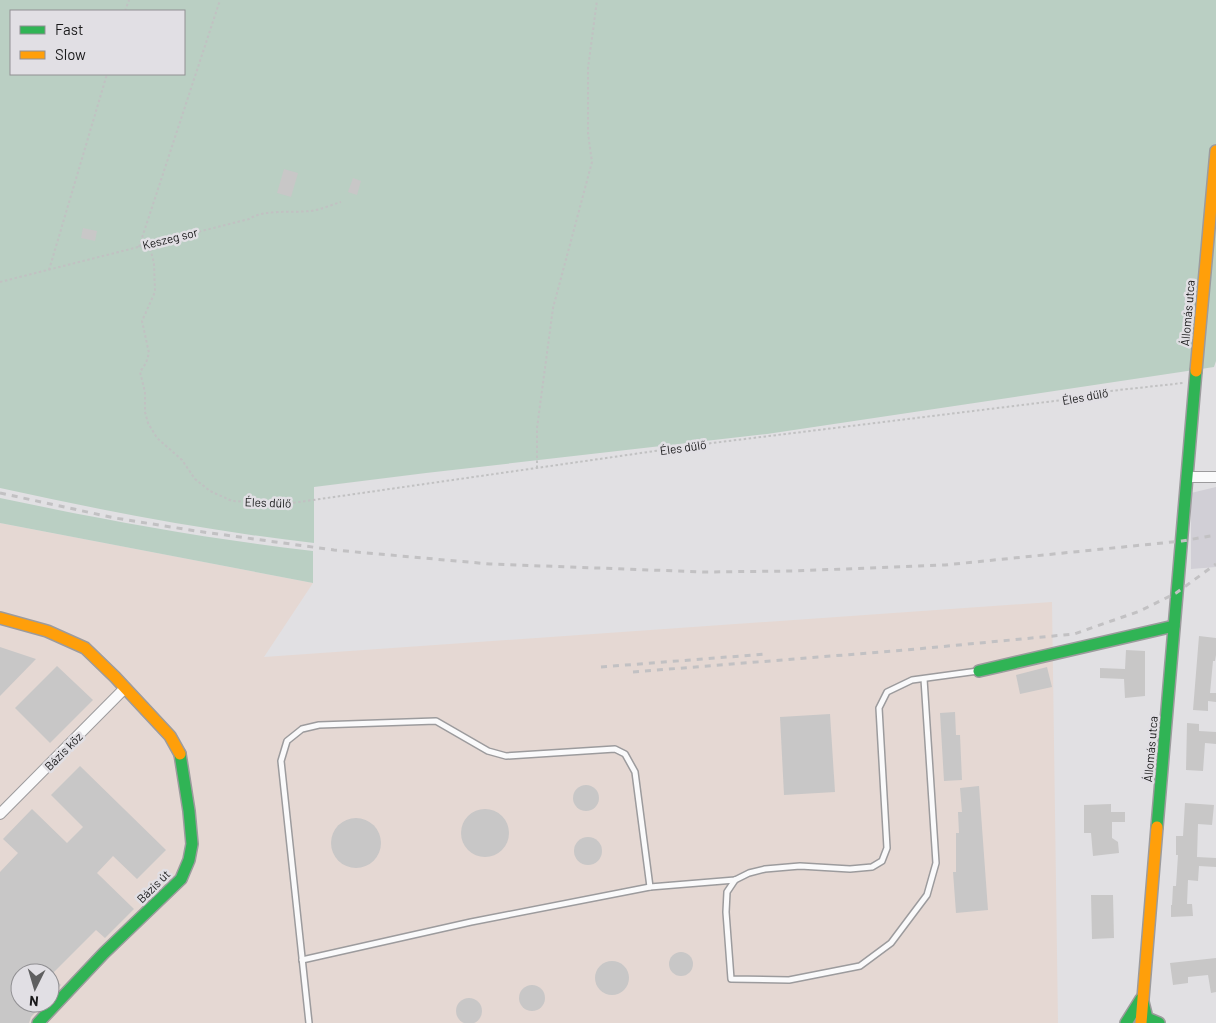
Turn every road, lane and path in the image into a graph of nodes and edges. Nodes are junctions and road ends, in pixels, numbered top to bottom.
1 (220, 0) edge
2 (597, 0) edge
3 (107, 75) edge
4 (1216, 151) edge
5 (341, 202) dead end
6 (148, 244) junction
7 (139, 246) junction
8 (49, 270) junction
9 (0, 282) edge
10 (1195, 381) junction
11 (537, 468) junction
12 (1187, 477) junction
13 (1216, 477) edge
14 (0, 618) edge
15 (1174, 626) junction
16 (979, 671) joint
17 (924, 679) junction
18 (125, 688) junction
19 (0, 814) edge
20 (735, 880) junction
21 (650, 887) junction
22 (302, 960) junction
23 (1142, 998) junction
24 (38, 1023) edge
25 (308, 1023) edge
26 (1126, 1023) edge
27 (1141, 1023) edge
28 (1159, 1023) edge

1 - 7 path
2 - 11 path
3 - 8 path
4 - 10 main road, Állomás utca
5 - 6 path, Keszeg sor
6 - 7 path, Keszeg sor
6 - 11 path, Éles dűlő
7 - 8 path, Keszeg sor
8 - 9 path, Keszeg sor
10 - 11 path, Éles dűlő
10 - 12 main road, Állomás utca
12 - 13 street
12 - 15 main road, Állomás utca
14 - 18 main road, Bázis út
15 - 16 main road
15 - 23 main road, Állomás utca
16 - 17 lane
17 - 20 lane
17 - 20 lane
18 - 19 street, Bázis köz
18 - 24 main road, Bázis út
20 - 21 lane
21 - 22 lane
21 - 22 lane
22 - 25 lane
23 - 26 main road
23 - 27 main road, Állomás utca
23 - 28 main road

